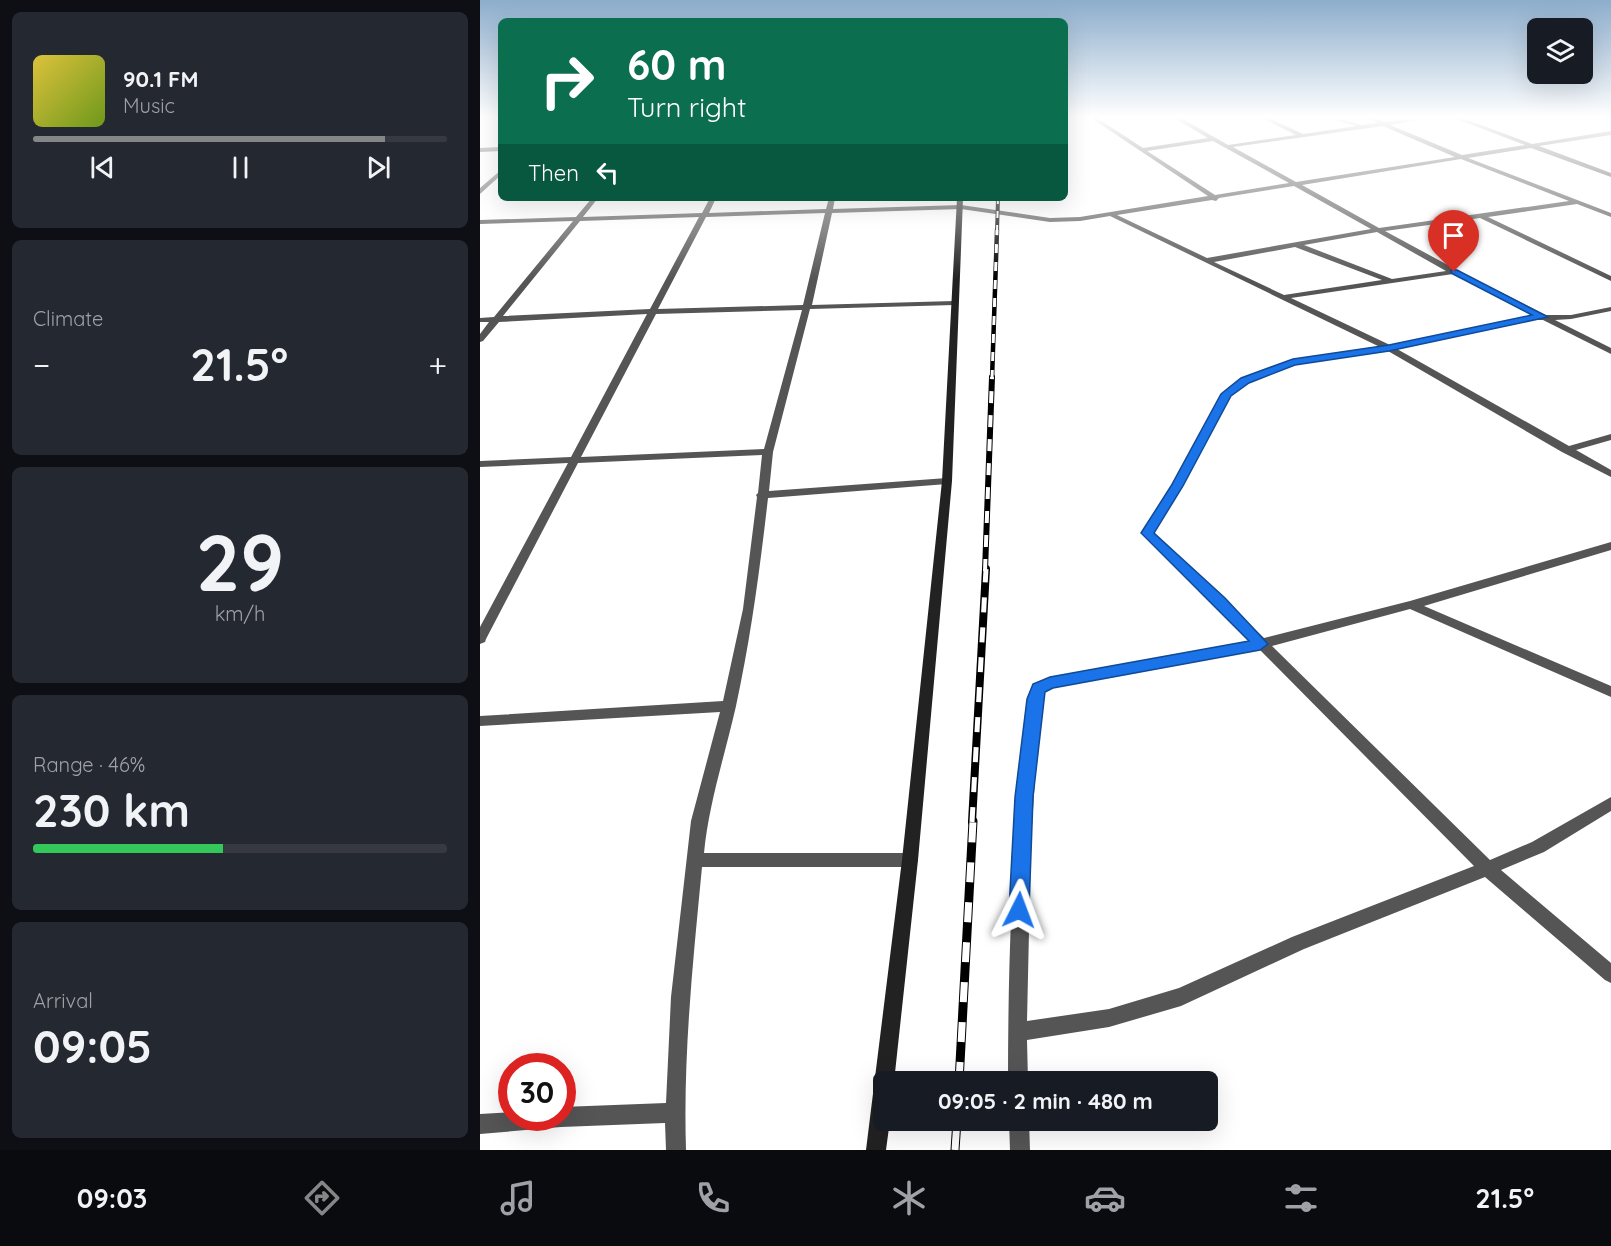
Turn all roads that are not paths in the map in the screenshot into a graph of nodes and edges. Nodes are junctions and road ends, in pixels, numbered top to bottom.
1 (1175, 172) edge
2 (1277, 172) edge
3 (1377, 172) edge
4 (1499, 172) edge
5 (498, 175) edge
6 (1300, 184) junction
7 (480, 192) edge
8 (1216, 199) junction
9 (593, 201) edge
10 (712, 201) edge
11 (1578, 202) junction
12 (961, 203) edge
13 (831, 204) edge
14 (705, 214) junction
15 (1611, 215) edge
16 (1113, 216) junction
17 (1482, 216) junction
18 (580, 218) junction
19 (480, 222) edge
20 (1378, 230) junction
21 (1296, 245) junction
22 (1205, 261) junction
23 (1454, 272) junction
24 (1611, 279) edge
25 (1390, 281) junction
26 (1283, 297) junction
27 (954, 303) junction
28 (807, 307) junction
29 (1611, 309) edge
30 (653, 311) junction
31 (1543, 317) junction
32 (498, 319) junction
33 (480, 320) edge
34 (480, 339) edge
35 (1389, 348) junction
36 (1611, 351) edge
37 (1611, 437) edge
38 (1566, 450) junction
39 (768, 452) junction
40 (575, 460) junction
41 (480, 464) edge
42 (1611, 474) edge
43 (947, 481) junction
44 (761, 495) junction
45 (1609, 548) edge
46 (1411, 605) junction
47 (480, 639) edge
48 (1260, 644) junction
49 (1611, 692) edge
50 (729, 706) junction
51 (480, 721) edge
52 (1611, 803) edge
53 (694, 860) junction
54 (910, 860) junction
55 (1488, 869) junction
56 (1611, 974) edge
57 (1017, 1032) junction
58 (886, 1071) edge
59 (1018, 1071) edge
60 (675, 1113) junction
61 (576, 1117) edge
62 (498, 1123) edge
63 (480, 1124) edge
64 (878, 1131) edge
65 (1019, 1131) edge
66 (676, 1150) edge
67 (876, 1150) edge
68 (1020, 1150) edge

1 - 8 street
2 - 6 street
3 - 6 street
4 - 11 street
5 - 7 street
6 - 8 street
6 - 20 street
8 - 16 street
9 - 18 street
10 - 14 street
11 - 15 street
11 - 17 street
12 - 13 street
12 - 16 street
12 - 27 main road
13 - 14 street
13 - 28 street
14 - 18 street
14 - 30 street
16 - 22 street
17 - 20 street
17 - 24 street
18 - 19 street
18 - 32 street
20 - 21 street
20 - 23 street
21 - 22 street
21 - 25 street
22 - 26 street
23 - 25 street
23 - 31 street
25 - 26 street
26 - 35 street
27 - 28 street
27 - 43 main road
28 - 30 street
28 - 39 street
29 - 31 street
30 - 32 street
30 - 40 street
31 - 35 street
31 - 36 street
32 - 33 street
32 - 34 street
35 - 38 street
35 - 48 street
37 - 38 street
38 - 42 street
39 - 40 street
39 - 44 street
40 - 41 street
40 - 47 street
43 - 44 street
43 - 54 main road
44 - 50 street
45 - 46 street
46 - 48 street
46 - 49 street
48 - 55 street
48 - 57 street
50 - 51 street
50 - 53 street
52 - 55 street
53 - 54 street
53 - 60 street
54 - 58 main road
55 - 56 street
55 - 57 street
57 - 59 street
60 - 61 street
60 - 66 street
62 - 63 street
64 - 67 main road
65 - 68 street

